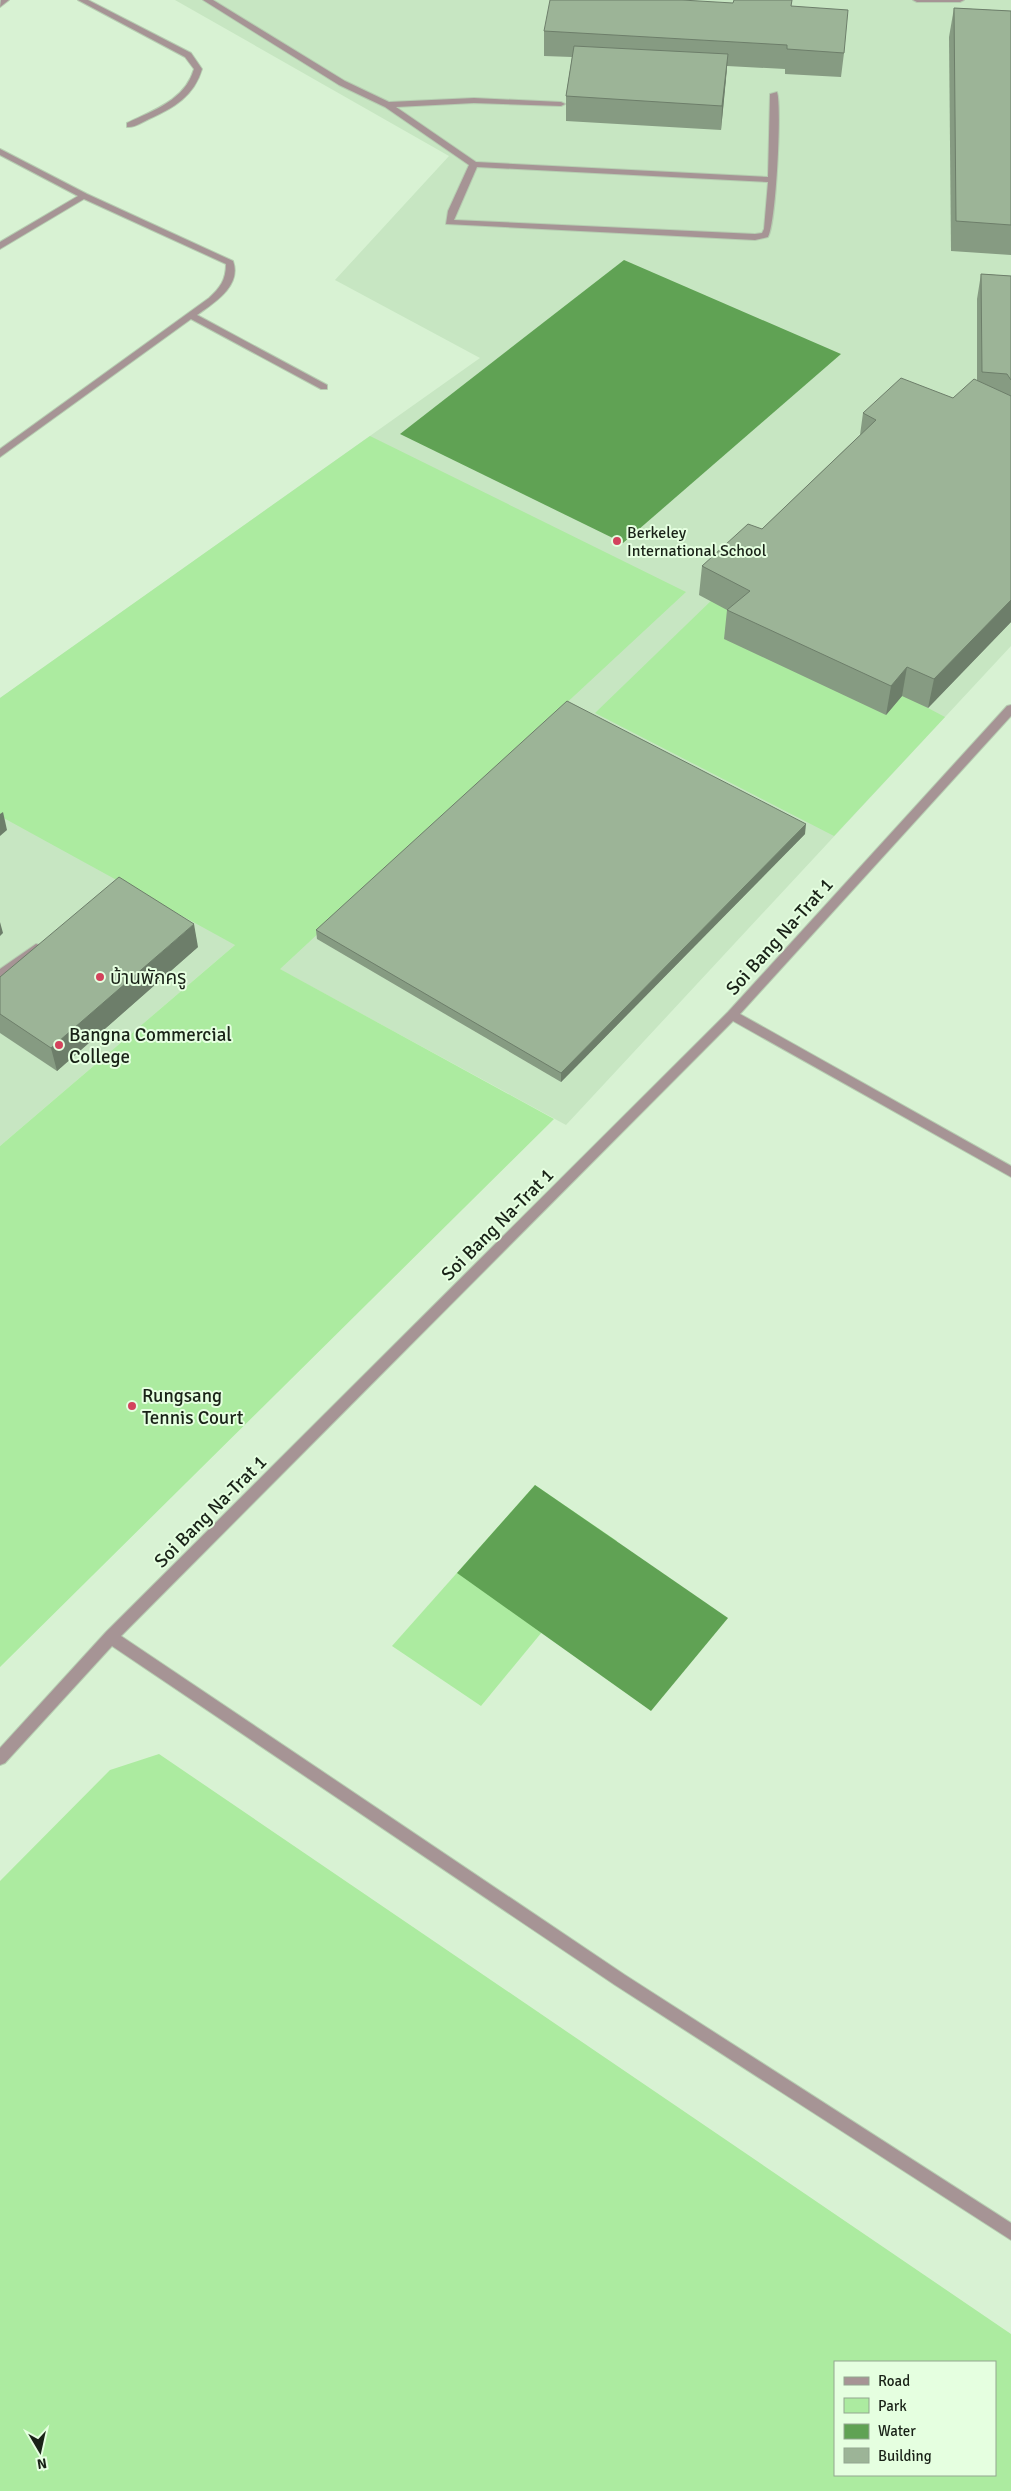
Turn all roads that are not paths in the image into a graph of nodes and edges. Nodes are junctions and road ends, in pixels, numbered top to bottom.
1 (4, 0) edge
2 (82, 0) edge
3 (207, 0) edge
4 (917, 0) edge
5 (960, 0) edge
6 (0, 5) edge
7 (774, 94) dead end
8 (561, 104) dead end
9 (388, 105) junction
10 (130, 125) dead end
11 (0, 152) edge
12 (474, 164) junction
13 (772, 180) junction
14 (84, 196) junction
15 (0, 246) edge
16 (190, 315) junction
17 (324, 387) dead end
18 (0, 454) edge
19 (1011, 709) edge
20 (47, 940) edge
21 (0, 975) edge
22 (732, 1015) junction
23 (1011, 1172) edge
24 (110, 1637) junction
25 (0, 1758) edge
26 (1011, 2232) edge

1 - 6 street
2 - 10 street
3 - 9 street
4 - 5 street
7 - 13 street
8 - 9 street
9 - 12 street
11 - 14 street
12 - 13 street
12 - 13 street
14 - 15 street
14 - 16 street
16 - 17 street
16 - 18 street
19 - 22 street, Soi Bang Na-Trat 1
20 - 21 street
22 - 23 street
22 - 24 street, Soi Bang Na-Trat 1
24 - 25 street, Soi Bang Na-Trat 1
24 - 26 street

